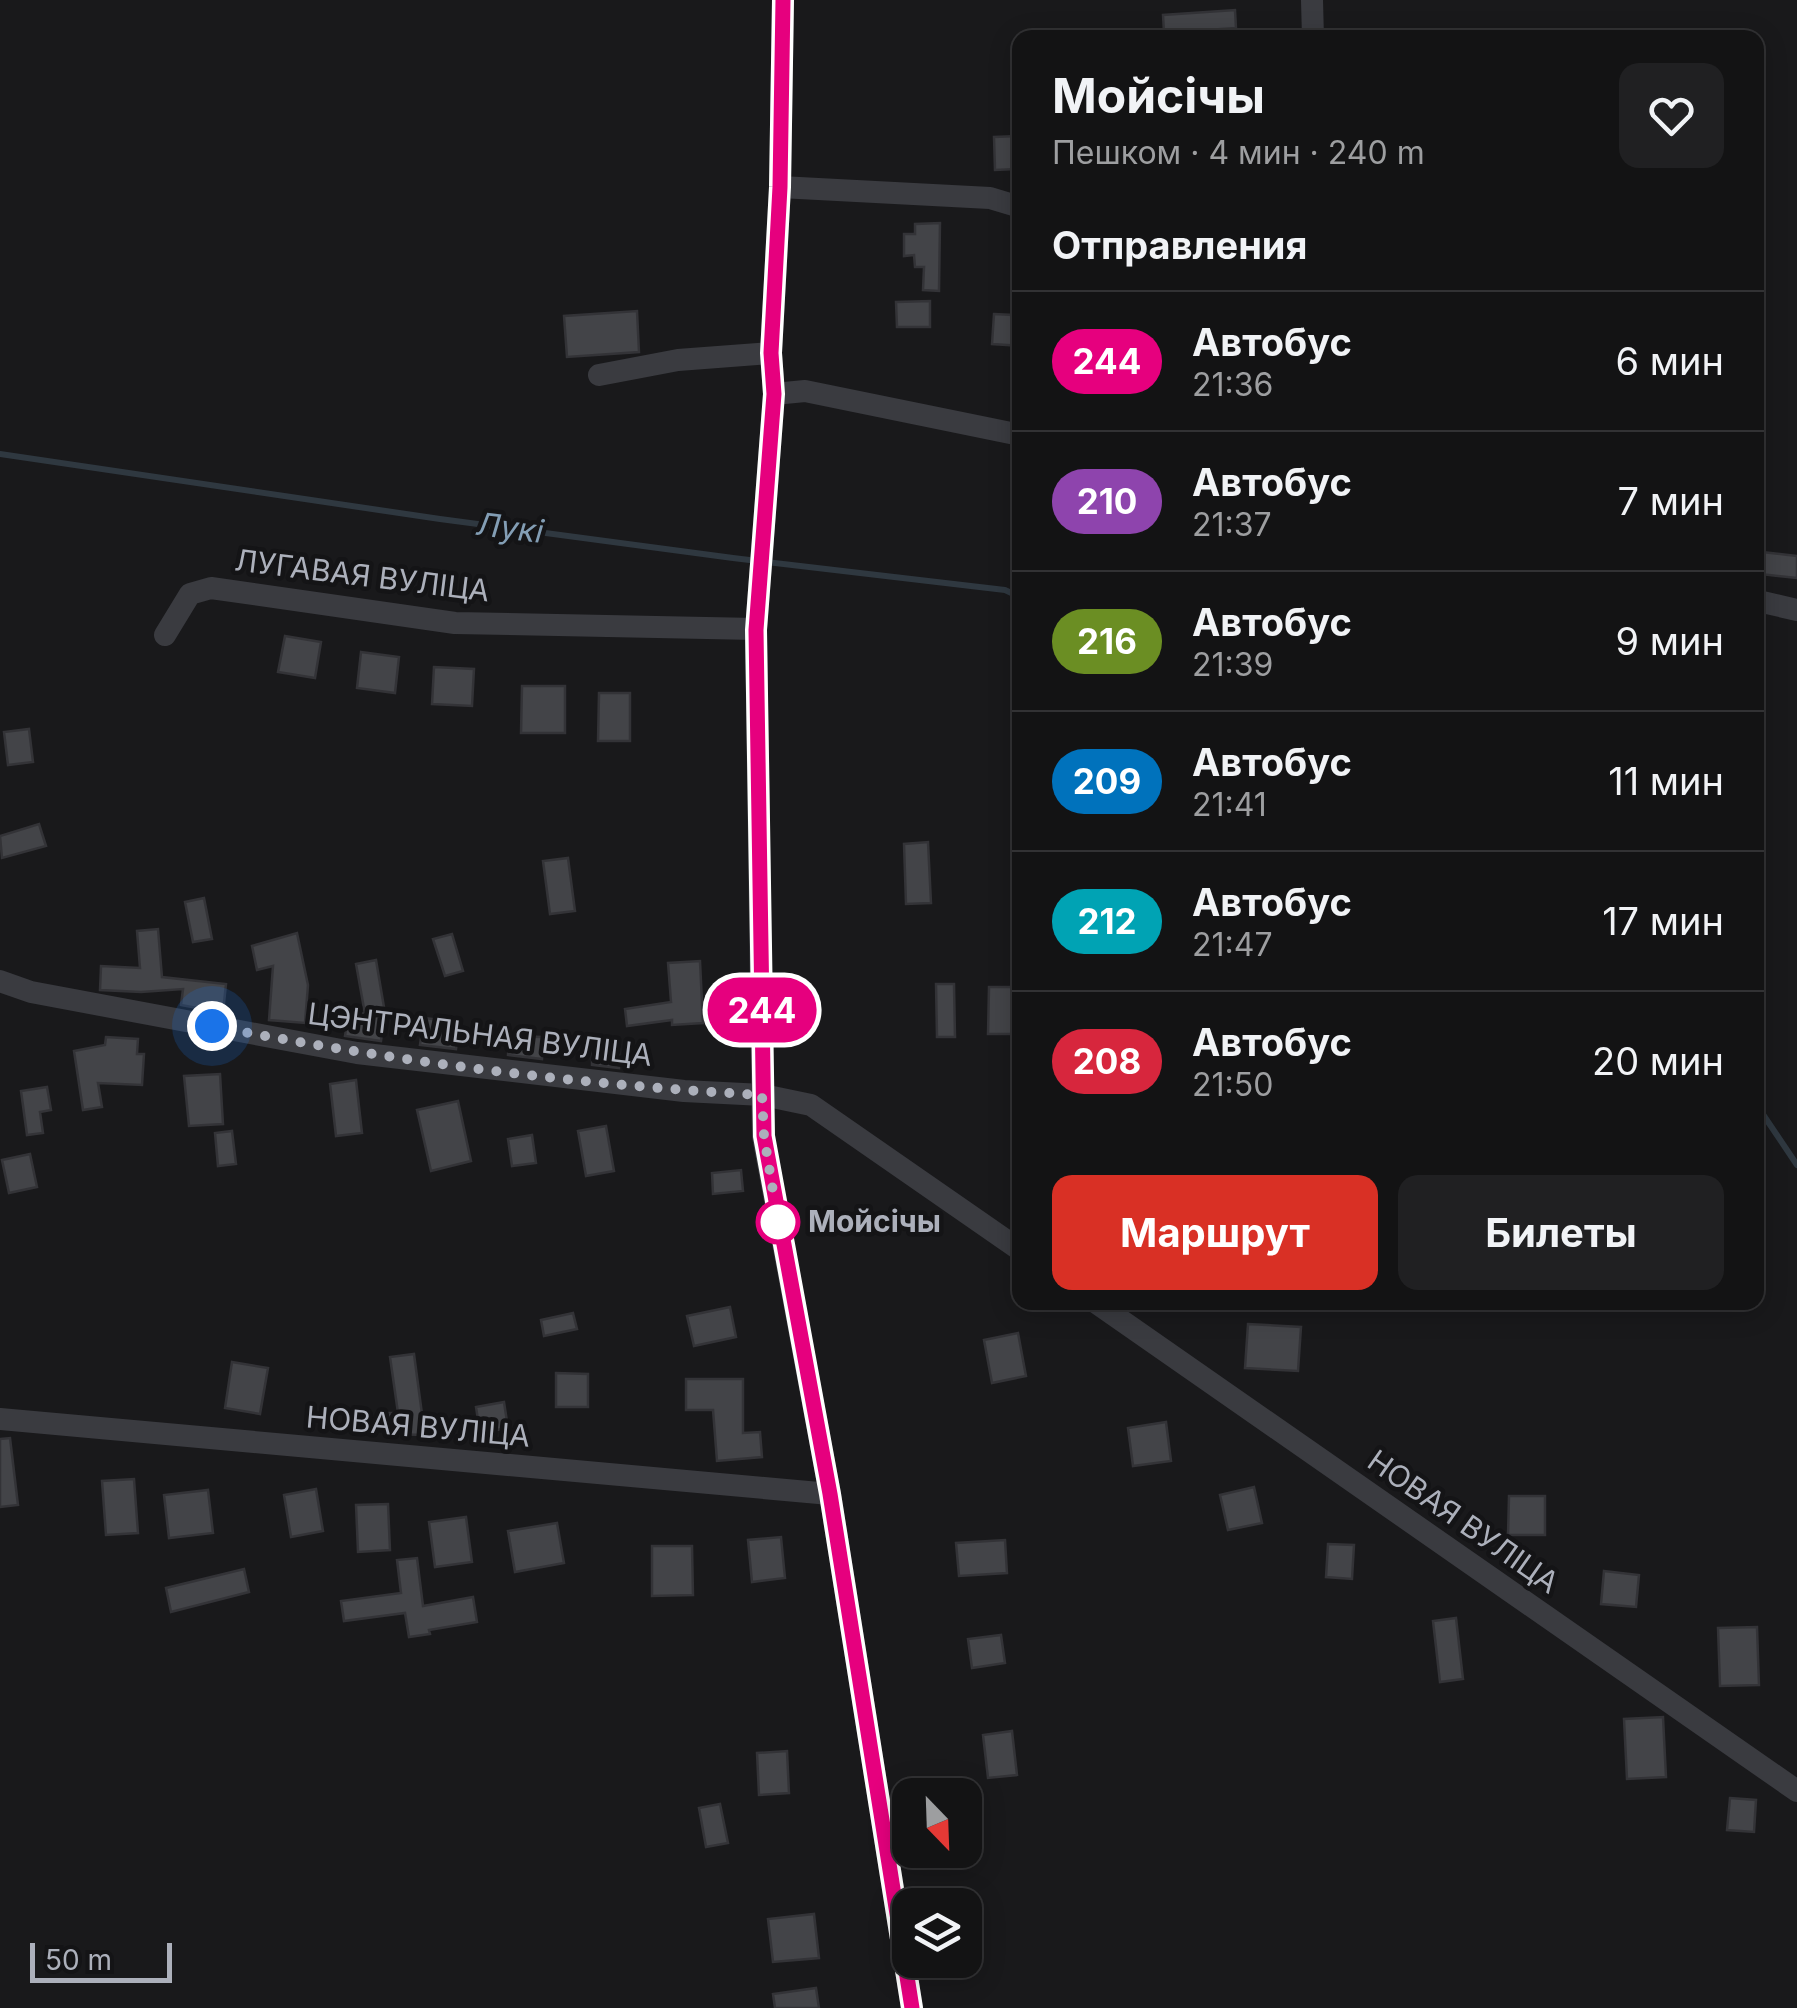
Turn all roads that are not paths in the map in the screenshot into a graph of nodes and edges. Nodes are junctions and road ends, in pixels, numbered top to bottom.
1 (782, 0) edge
2 (1312, 0) edge
3 (1313, 30) edge
4 (780, 187) junction
5 (1012, 205) edge
6 (771, 353) junction
7 (599, 375) dead end
8 (774, 394) junction
9 (1012, 433) edge
10 (1764, 602) edge
11 (1797, 610) edge
12 (756, 630) junction
13 (166, 635) dead end
14 (0, 981) edge
15 (762, 1095) junction
16 (1012, 1244) edge
17 (1107, 1310) edge
18 (0, 1419) edge
19 (830, 1494) junction
20 (1797, 1790) edge
21 (912, 2008) edge

1 - 4 street
2 - 3 street
4 - 5 street
4 - 6 street
6 - 7 street
6 - 8 street
8 - 9 street
8 - 12 street
10 - 11 street
12 - 13 street, ЛУГАВАЯ ВУЛІЦА
12 - 15 street
14 - 15 street, ЦЭНТРАЛЬНАЯ ВУЛІЦА
15 - 16 street, ЦЭНТРАЛЬНАЯ ВУЛІЦА
15 - 19 street
17 - 20 street, НОВАЯ ВУЛІЦА
18 - 19 street, НОВАЯ ВУЛІЦА
19 - 21 street

